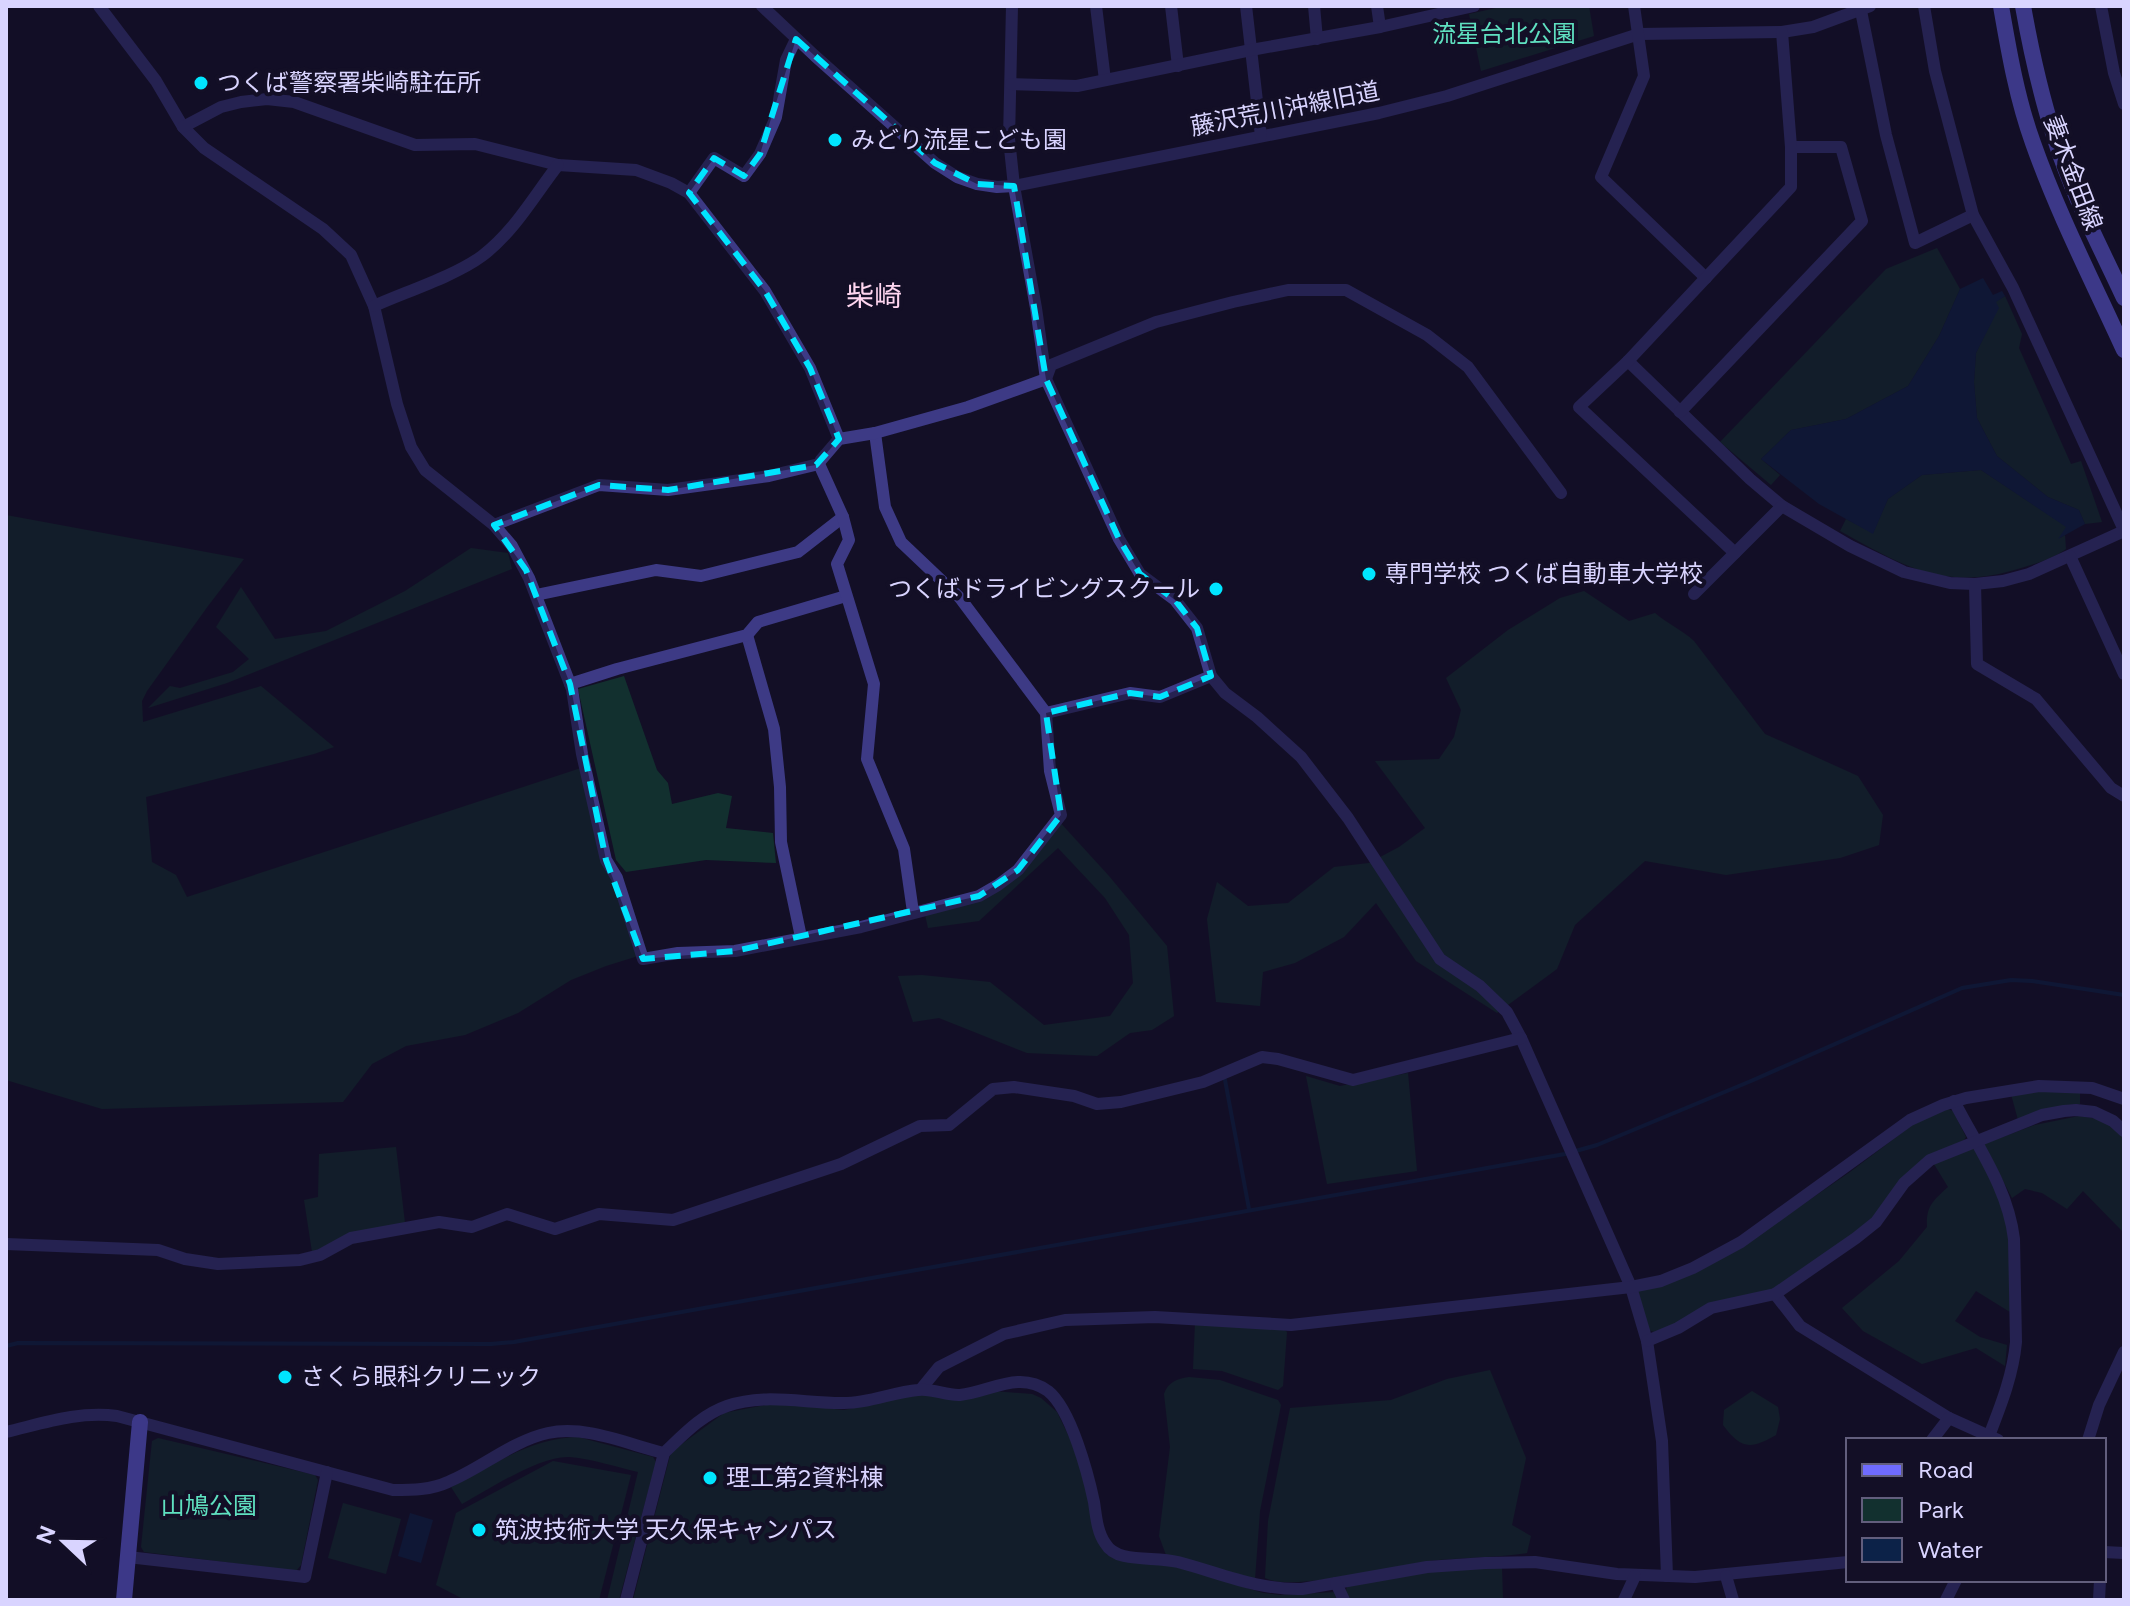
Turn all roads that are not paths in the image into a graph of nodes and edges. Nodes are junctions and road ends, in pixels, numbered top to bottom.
1 (99, 6) edge
2 (762, 6) edge
3 (1012, 6) edge
4 (1096, 6) edge
5 (1171, 6) edge
6 (1246, 6) edge
7 (1314, 6) edge
8 (1377, 6) edge
9 (1474, 6) edge
10 (1634, 6) edge
11 (1924, 6) edge
12 (2001, 6) edge
13 (2023, 6) edge
14 (2101, 6) edge
15 (1863, 7) edge
16 (1438, 10) edge
17 (1380, 27) junction
18 (1782, 32) junction
19 (1639, 34) junction
20 (796, 39) junction
21 (1317, 39) junction
22 (1251, 50) junction
23 (1178, 66) junction
24 (1105, 80) junction
25 (1011, 84) junction
26 (2124, 104) edge
27 (183, 127) junction
28 (1261, 136) junction
29 (1791, 147) junction
30 (558, 165) junction
31 (1014, 186) junction
32 (689, 193) junction
33 (1973, 215) junction
34 (1706, 278) junction
35 (2124, 298) edge
36 (374, 306) junction
37 (2124, 350) edge
38 (1628, 361) junction
39 (1046, 379) junction
40 (1680, 412) junction
41 (875, 433) junction
42 (839, 439) junction
43 (819, 464) junction
44 (1561, 493) dead end
45 (1782, 506) junction
46 (843, 517) junction
47 (494, 525) junction
48 (2124, 530) edge
49 (1735, 553) junction
50 (2070, 556) junction
51 (1975, 584) junction
52 (1694, 594) dead end
53 (536, 595) junction
54 (846, 596) junction
55 (747, 635) junction
56 (2124, 674) edge
57 (1211, 676) junction
58 (570, 684) junction
59 (1046, 713) junction
60 (2124, 796) edge
61 (913, 912) junction
62 (801, 937) junction
63 (1521, 1038) junction
64 (2124, 1099) edge
65 (1954, 1101) junction
66 (2124, 1131) edge
67 (1975, 1141) junction
68 (6, 1244) edge
69 (1631, 1287) junction
70 (1775, 1294) junction
71 (1647, 1341) junction
72 (2124, 1352) edge
73 (921, 1389) junction
74 (1949, 1418) junction
75 (140, 1422) junction
76 (6, 1432) edge
77 (1934, 1438) edge
78 (1993, 1438) edge
79 (2089, 1438) edge
80 (664, 1453) junction
81 (327, 1472) junction
82 (128, 1557) junction
83 (1846, 1560) edge
84 (1635, 1576) junction
85 (1667, 1576) junction
86 (1726, 1576) junction
87 (1955, 1582) edge
88 (1336, 1583) junction
89 (124, 1600) edge
90 (626, 1600) edge
91 (1344, 1600) edge
92 (1624, 1600) edge
93 (1733, 1600) edge
94 (1946, 1600) edge

1 - 27 street
2 - 20 street, 藤沢荒川沖線旧道
3 - 25 street
4 - 24 street
5 - 23 street
6 - 22 street
7 - 21 street
8 - 17 street
9 - 16 street
10 - 19 street
11 - 33 street
12 - 37 street, 妻木金田線
13 - 35 street, 妻木金田線
14 - 26 street
15 - 18 street, 藤沢荒川沖線旧道
15 - 33 street
16 - 17 street
17 - 21 street
18 - 19 street, 藤沢荒川沖線旧道
18 - 29 street
19 - 28 street, 藤沢荒川沖線旧道
19 - 34 street
20 - 31 street, 藤沢荒川沖線旧道
20 - 32 street
21 - 22 street
22 - 23 street
22 - 28 street
23 - 24 street
24 - 25 street
25 - 31 street
27 - 30 street
27 - 36 street
28 - 31 street, 藤沢荒川沖線旧道
29 - 34 street
29 - 40 street
30 - 32 street
30 - 36 street
31 - 39 street
32 - 42 street
33 - 48 street
34 - 38 street
36 - 47 street
38 - 40 street
38 - 49 street
39 - 41 street
39 - 44 street
39 - 57 street
40 - 45 street
41 - 42 street
41 - 59 street
42 - 43 street
43 - 46 street
43 - 47 street
45 - 49 street
45 - 51 street
46 - 53 street
46 - 54 street
47 - 53 street
48 - 50 street
49 - 52 street
50 - 51 street
50 - 56 street
51 - 60 street
53 - 58 street
54 - 55 street
54 - 61 street
55 - 58 street
55 - 62 street
57 - 59 street
57 - 63 street
58 - 62 street
59 - 61 street
61 - 62 street
63 - 68 street
63 - 69 street
64 - 65 street
65 - 67 street
65 - 69 street
66 - 67 street
67 - 70 street
67 - 78 street
69 - 71 street
69 - 73 street
70 - 71 street
70 - 74 street
71 - 85 street
72 - 79 street
73 - 80 street
73 - 88 street
74 - 77 street
74 - 78 street
75 - 76 street
75 - 81 street
75 - 82 street
80 - 81 street
80 - 90 street
81 - 82 street
82 - 89 street
83 - 86 street
84 - 85 street
84 - 88 street
84 - 92 street
85 - 86 street
86 - 93 street
87 - 94 street
88 - 91 street

